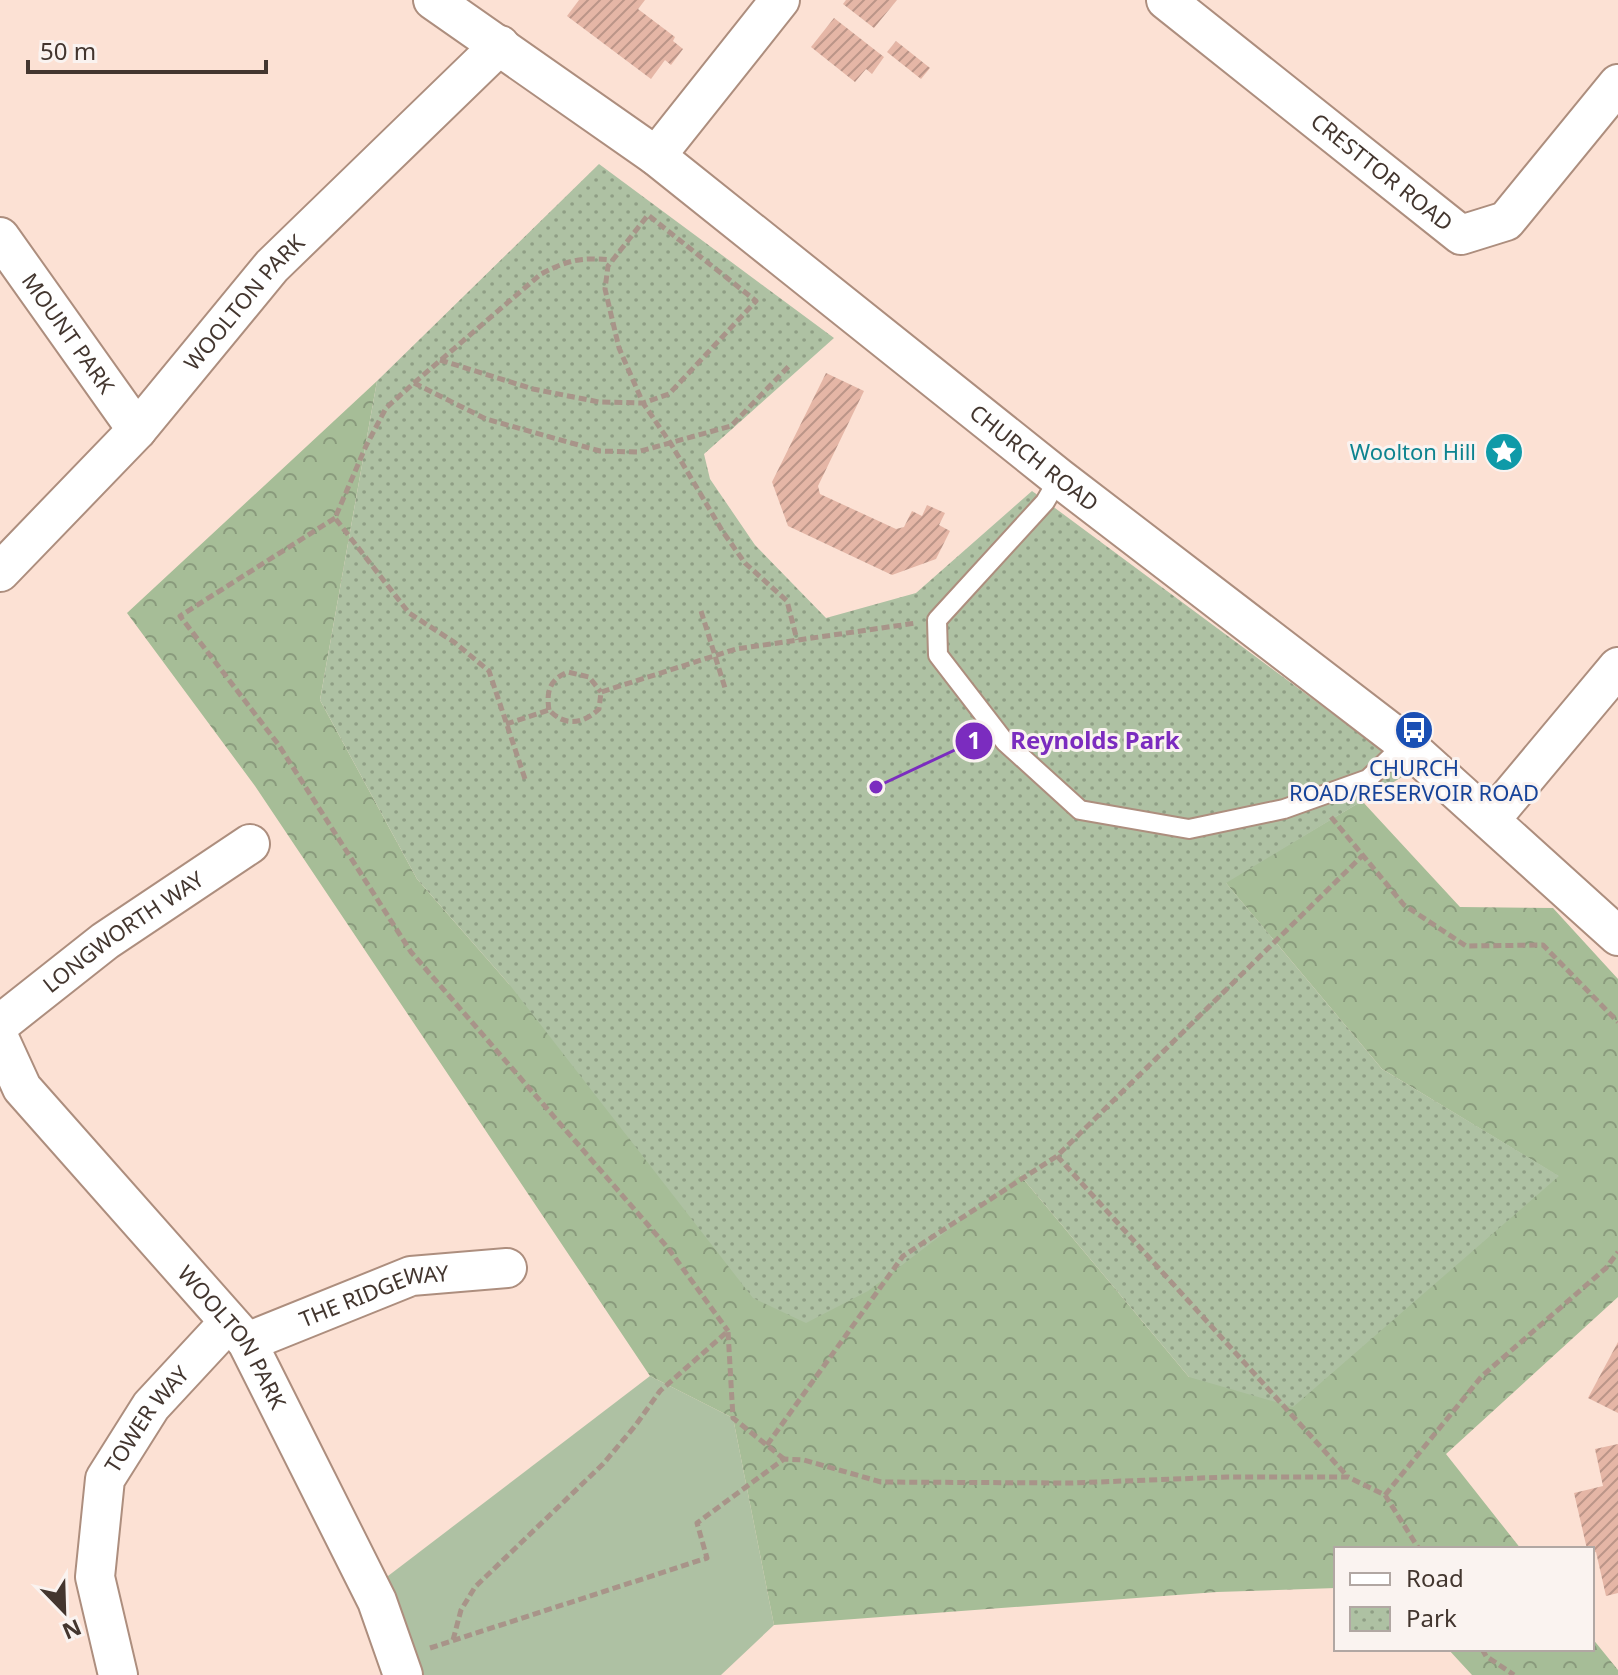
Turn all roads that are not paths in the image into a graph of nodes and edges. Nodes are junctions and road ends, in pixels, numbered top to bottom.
1 (433, 0) edge
2 (780, 0) edge
3 (1166, 0) edge
4 (500, 45) junction
5 (1618, 84) edge
6 (656, 156) junction
7 (0, 237) edge
8 (137, 430) junction
9 (1059, 478) junction
10 (0, 572) edge
11 (1618, 667) edge
12 (1402, 741) junction
13 (1491, 819) junction
14 (250, 844) dead end
15 (1618, 936) edge
16 (0, 1024) edge
17 (0, 1040) edge
18 (11, 1092) edge
19 (507, 1268) dead end
20 (237, 1332) junction
21 (400, 1666) edge
22 (118, 1675) edge

1 - 4 street, CHURCH ROAD
2 - 6 street
3 - 5 street, CRESTTOR ROAD
4 - 6 street, CHURCH ROAD
4 - 8 street, WOOLTON PARK
6 - 9 street, CHURCH ROAD
7 - 8 street, MOUNT PARK
8 - 10 street, WOOLTON PARK
9 - 12 street, CHURCH ROAD
9 - 12 lane
11 - 13 street
12 - 13 street, CHURCH ROAD
13 - 15 street, CHURCH ROAD
14 - 16 street, LONGWORTH WAY
17 - 18 street, WOOLTON PARK
18 - 20 street, WOOLTON PARK
19 - 20 street, THE RIDGEWAY
20 - 21 street, WOOLTON PARK
20 - 22 street, TOWER WAY

